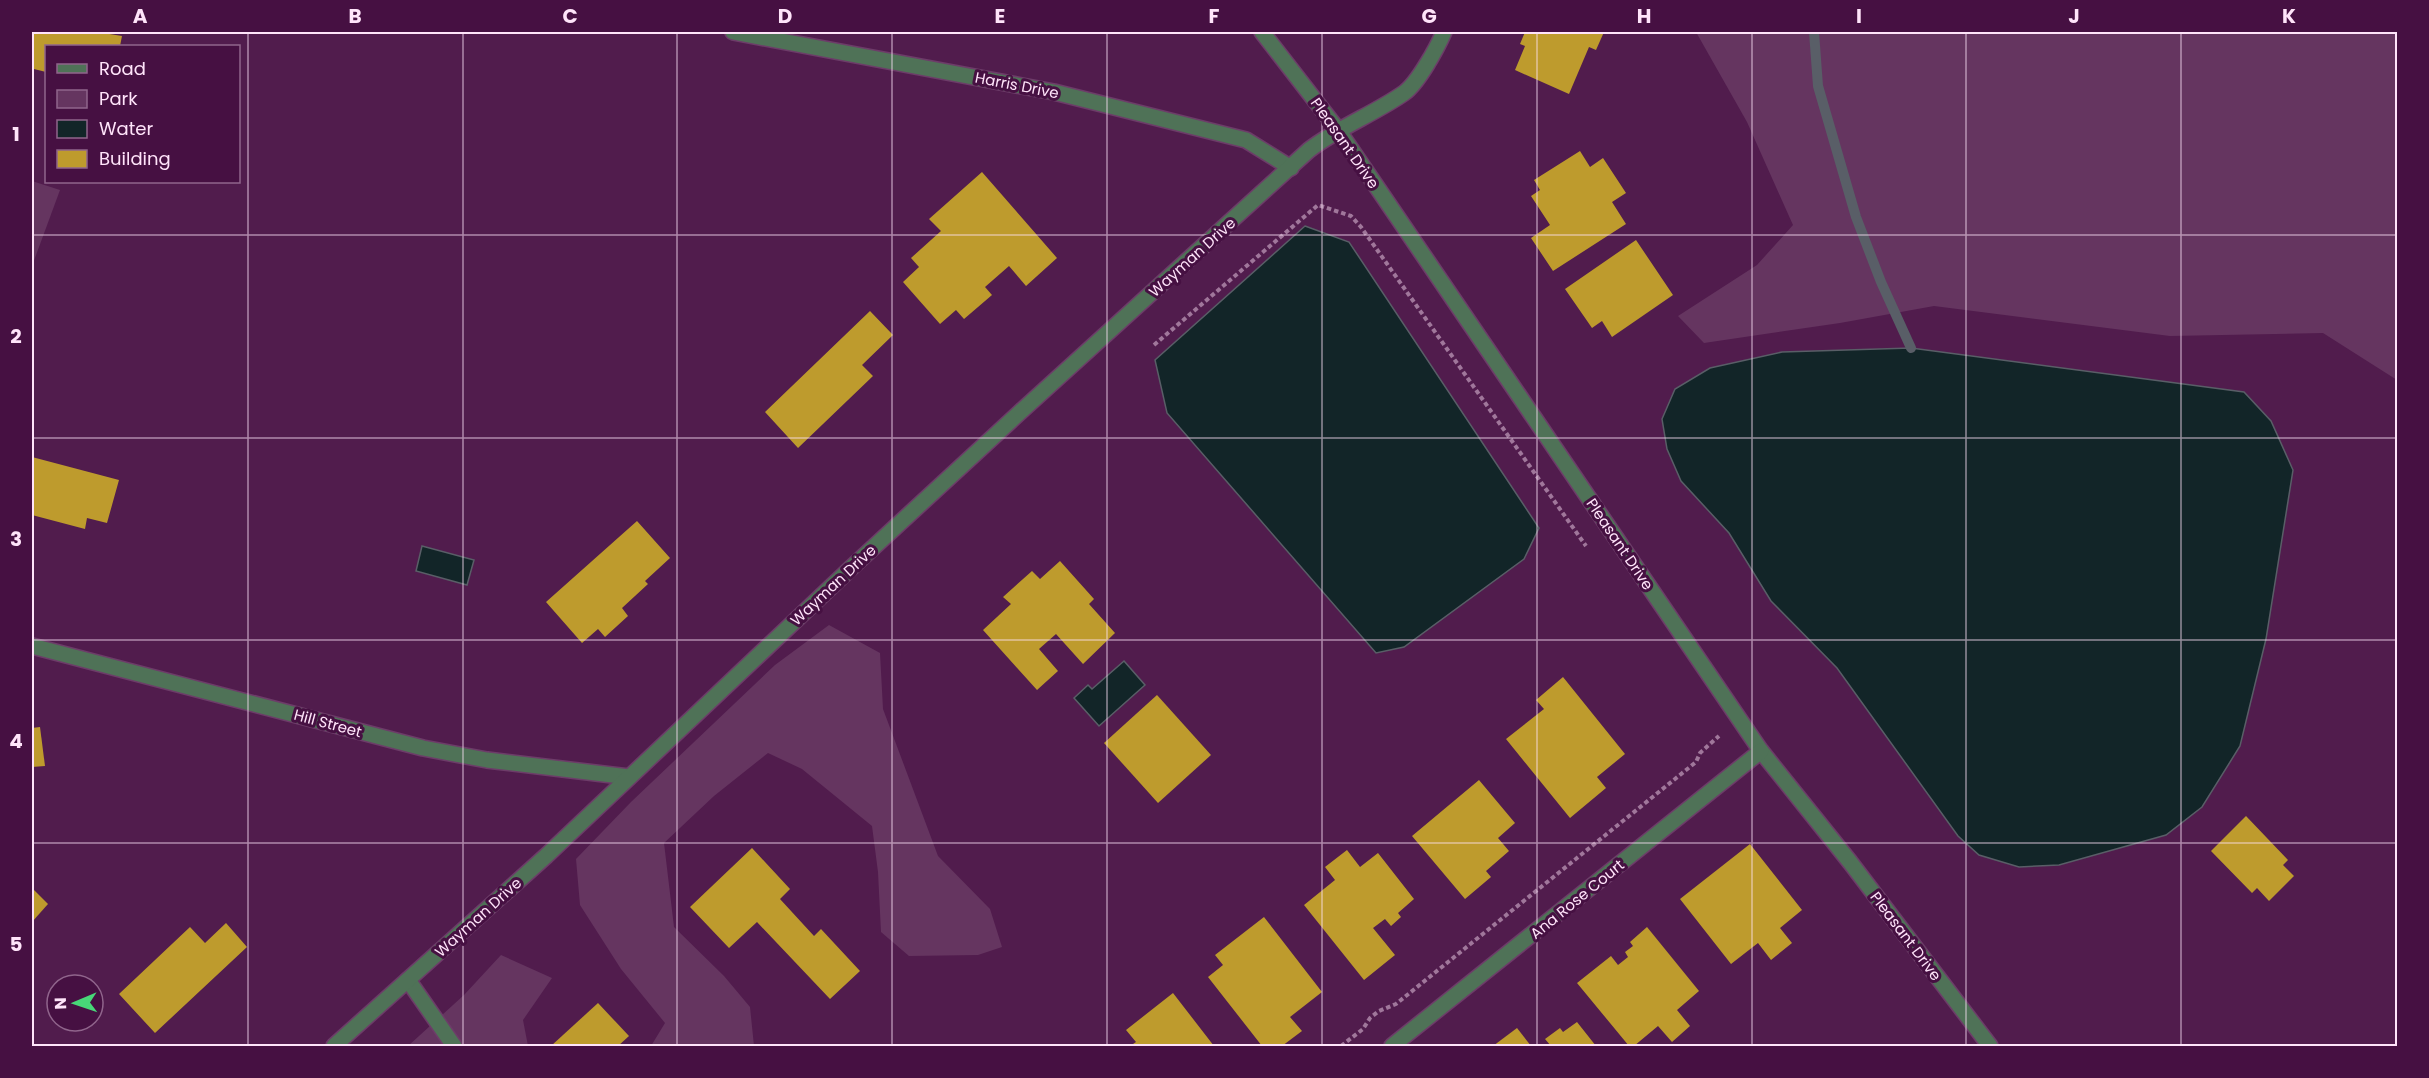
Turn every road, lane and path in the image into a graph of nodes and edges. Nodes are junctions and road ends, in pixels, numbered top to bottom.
1 (733, 32) edge
2 (1262, 32) edge
3 (1444, 32) edge
4 (1338, 130) junction
5 (1291, 168) junction
6 (1154, 345) dead end
7 (1588, 549) dead end
8 (32, 646) edge
9 (1761, 751) junction
10 (1741, 766) junction
11 (629, 777) junction
12 (408, 981) junction
13 (334, 1047) edge
14 (454, 1047) edge
15 (1341, 1047) edge
16 (1392, 1047) edge
17 (1990, 1047) edge

1 - 5 street, Harris Drive
2 - 4 street, Pleasant Drive
3 - 4 street, Wayman Drive
4 - 5 street, Wayman Drive
4 - 9 street, Pleasant Drive
5 - 11 street, Wayman Drive
6 - 7 path
8 - 11 street, Hill Street
9 - 10 street, Ana Rose Court
9 - 17 street, Pleasant Drive
10 - 15 path
10 - 16 street, Ana Rose Court
11 - 12 street, Wayman Drive
12 - 13 street, Wayman Drive
12 - 14 street

